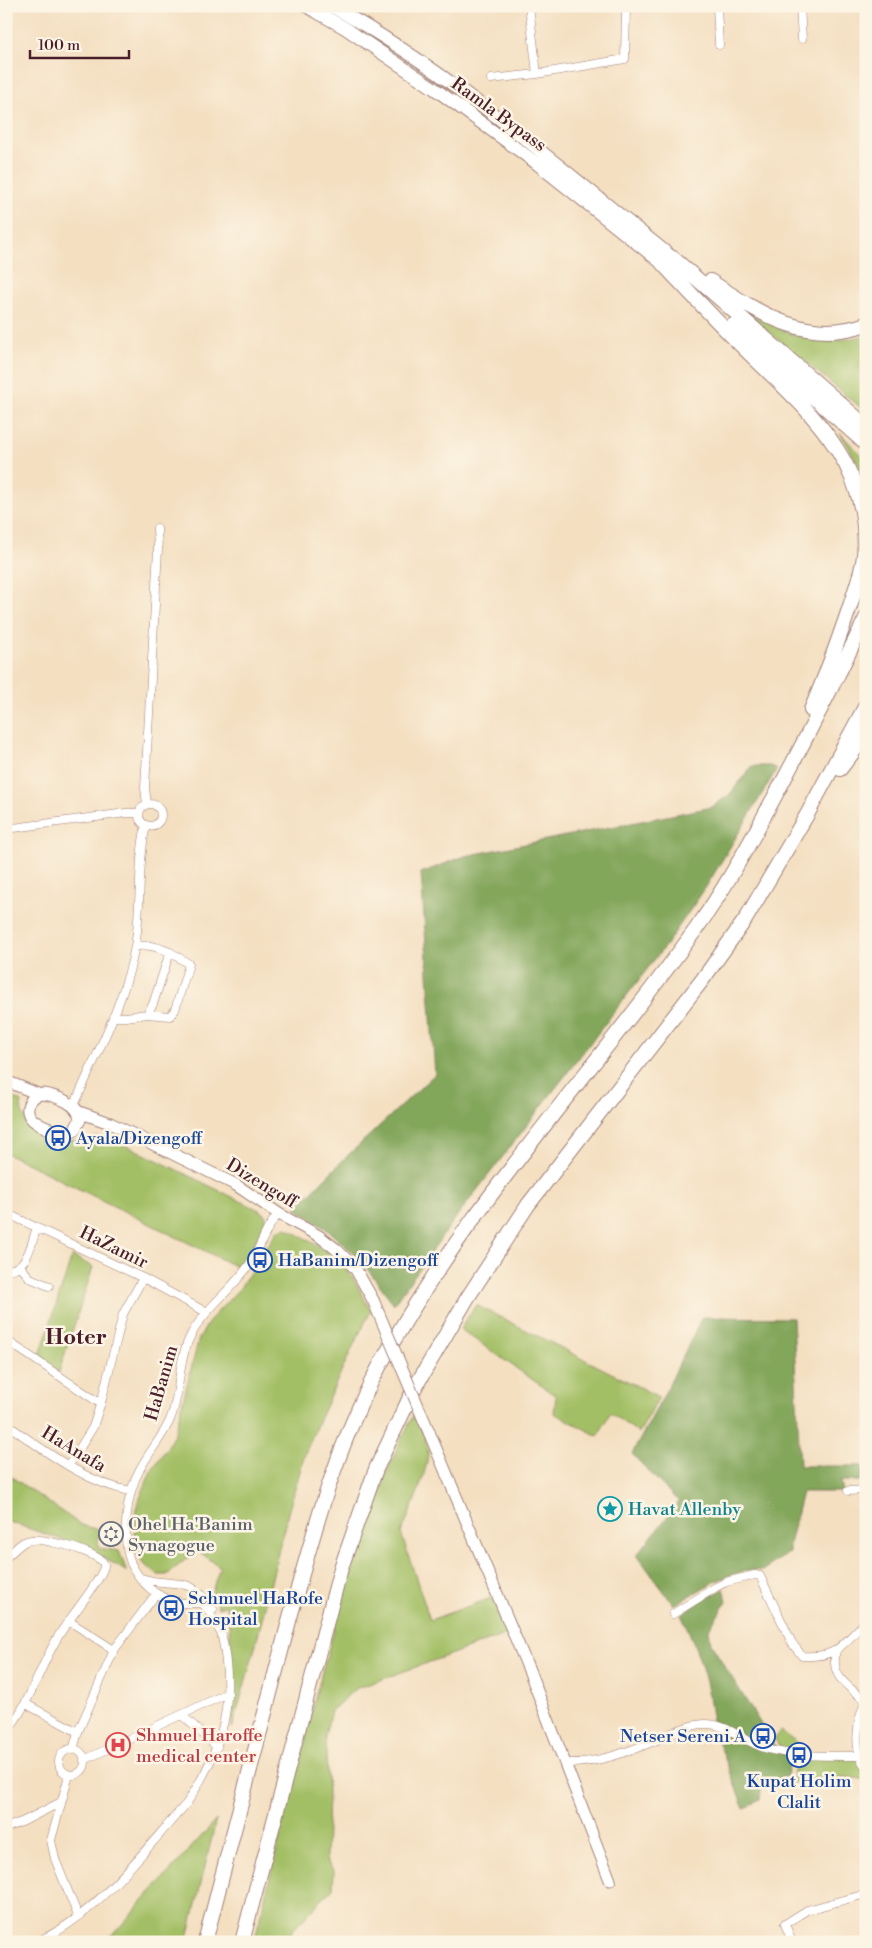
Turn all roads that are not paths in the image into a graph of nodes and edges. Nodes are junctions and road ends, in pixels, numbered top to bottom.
1 (306, 6) edge
2 (331, 6) edge
3 (529, 6) edge
4 (626, 6) edge
5 (717, 6) edge
6 (800, 6) edge
7 (802, 39) dead end
8 (719, 45) dead end
9 (537, 74) junction
10 (491, 79) dead end
11 (668, 261) junction
12 (866, 324) edge
13 (866, 426) edge
14 (866, 444) edge
15 (157, 528) dead end
16 (866, 618) edge
17 (866, 705) edge
18 (866, 732) edge
19 (775, 796) junction
20 (816, 799) junction
21 (147, 804) junction
22 (139, 813) junction
23 (146, 825) junction
24 (6, 829) edge
25 (135, 947) junction
26 (170, 952) junction
27 (147, 1014) junction
28 (113, 1017) junction
29 (7, 1081) edge
30 (38, 1094) junction
31 (28, 1107) junction
32 (76, 1109) junction
33 (110, 1123) junction
34 (76, 1128) junction
35 (6, 1213) edge
36 (279, 1214) junction
37 (37, 1227) junction
38 (20, 1266) junction
39 (6, 1270) edge
40 (143, 1278) junction
41 (49, 1286) dead end
42 (206, 1312) junction
43 (6, 1340) edge
44 (101, 1404) junction
45 (6, 1424) edge
46 (68, 1465) junction
47 (866, 1490) edge
48 (130, 1491) junction
49 (848, 1491) dead end
50 (6, 1557) edge
51 (141, 1578) junction
52 (156, 1594) junction
53 (212, 1613) junction
54 (673, 1614) dead end
55 (69, 1620) junction
56 (866, 1622) edge
57 (114, 1650) junction
58 (836, 1650) junction
59 (228, 1694) junction
60 (26, 1704) junction
61 (182, 1715) junction
62 (6, 1732) edge
63 (78, 1732) junction
64 (217, 1747) junction
65 (73, 1750) junction
66 (859, 1756) junction
67 (84, 1760) junction
68 (564, 1763) junction
69 (866, 1767) edge
70 (69, 1775) junction
71 (61, 1802) junction
72 (6, 1828) edge
73 (610, 1880) dead end
74 (866, 1894) edge
75 (78, 1916) junction
76 (36, 1942) edge
77 (205, 1942) edge
78 (242, 1942) edge
79 (792, 1942) edge

1 - 11 main road, Ramla Bypass
2 - 11 main road, Ramla Bypass
3 - 9 street
4 - 9 street
5 - 8 street
6 - 7 street
9 - 10 street
11 - 12 highway
11 - 13 highway
11 - 14 highway
11 - 19 highway
15 - 21 street
16 - 19 highway
17 - 20 highway
18 - 20 highway
19 - 77 highway
20 - 78 highway
21 - 22 street
21 - 23 street
22 - 23 street
22 - 24 street
23 - 25 street
25 - 26 street
25 - 28 street
26 - 27 street
26 - 27 street
27 - 28 street
28 - 32 street
29 - 30 street
29 - 31 street
30 - 31 street
30 - 32 street
31 - 34 street
32 - 33 street, Dizengoff
32 - 34 street
33 - 34 street
33 - 36 street, Dizengoff
35 - 37 street, HaZamir
36 - 42 street, HaBanim
36 - 68 street, Dizengoff, bridge
37 - 38 street
37 - 40 street, HaZamir
38 - 39 street
38 - 41 street
40 - 42 street, HaZamir
40 - 44 street
42 - 48 street, HaBanim
43 - 44 street
44 - 46 street
45 - 46 street, HaAnafa
46 - 48 street, HaAnafa
47 - 49 street
48 - 51 street, HaBanim
50 - 55 street
51 - 52 street, HaBanim
51 - 53 street
52 - 53 street, HaBanim
52 - 57 street
53 - 59 street
54 - 58 street
55 - 57 street
55 - 60 street
56 - 58 street
57 - 63 street
58 - 66 street
59 - 61 street
59 - 64 street
60 - 62 street
60 - 63 street
61 - 64 street
61 - 67 street
63 - 65 street
64 - 75 street
65 - 67 street
65 - 70 street
66 - 68 street
66 - 69 street
67 - 70 street
68 - 73 street, Dizengoff
70 - 71 street
71 - 72 street
71 - 75 street
74 - 79 street
75 - 76 street

